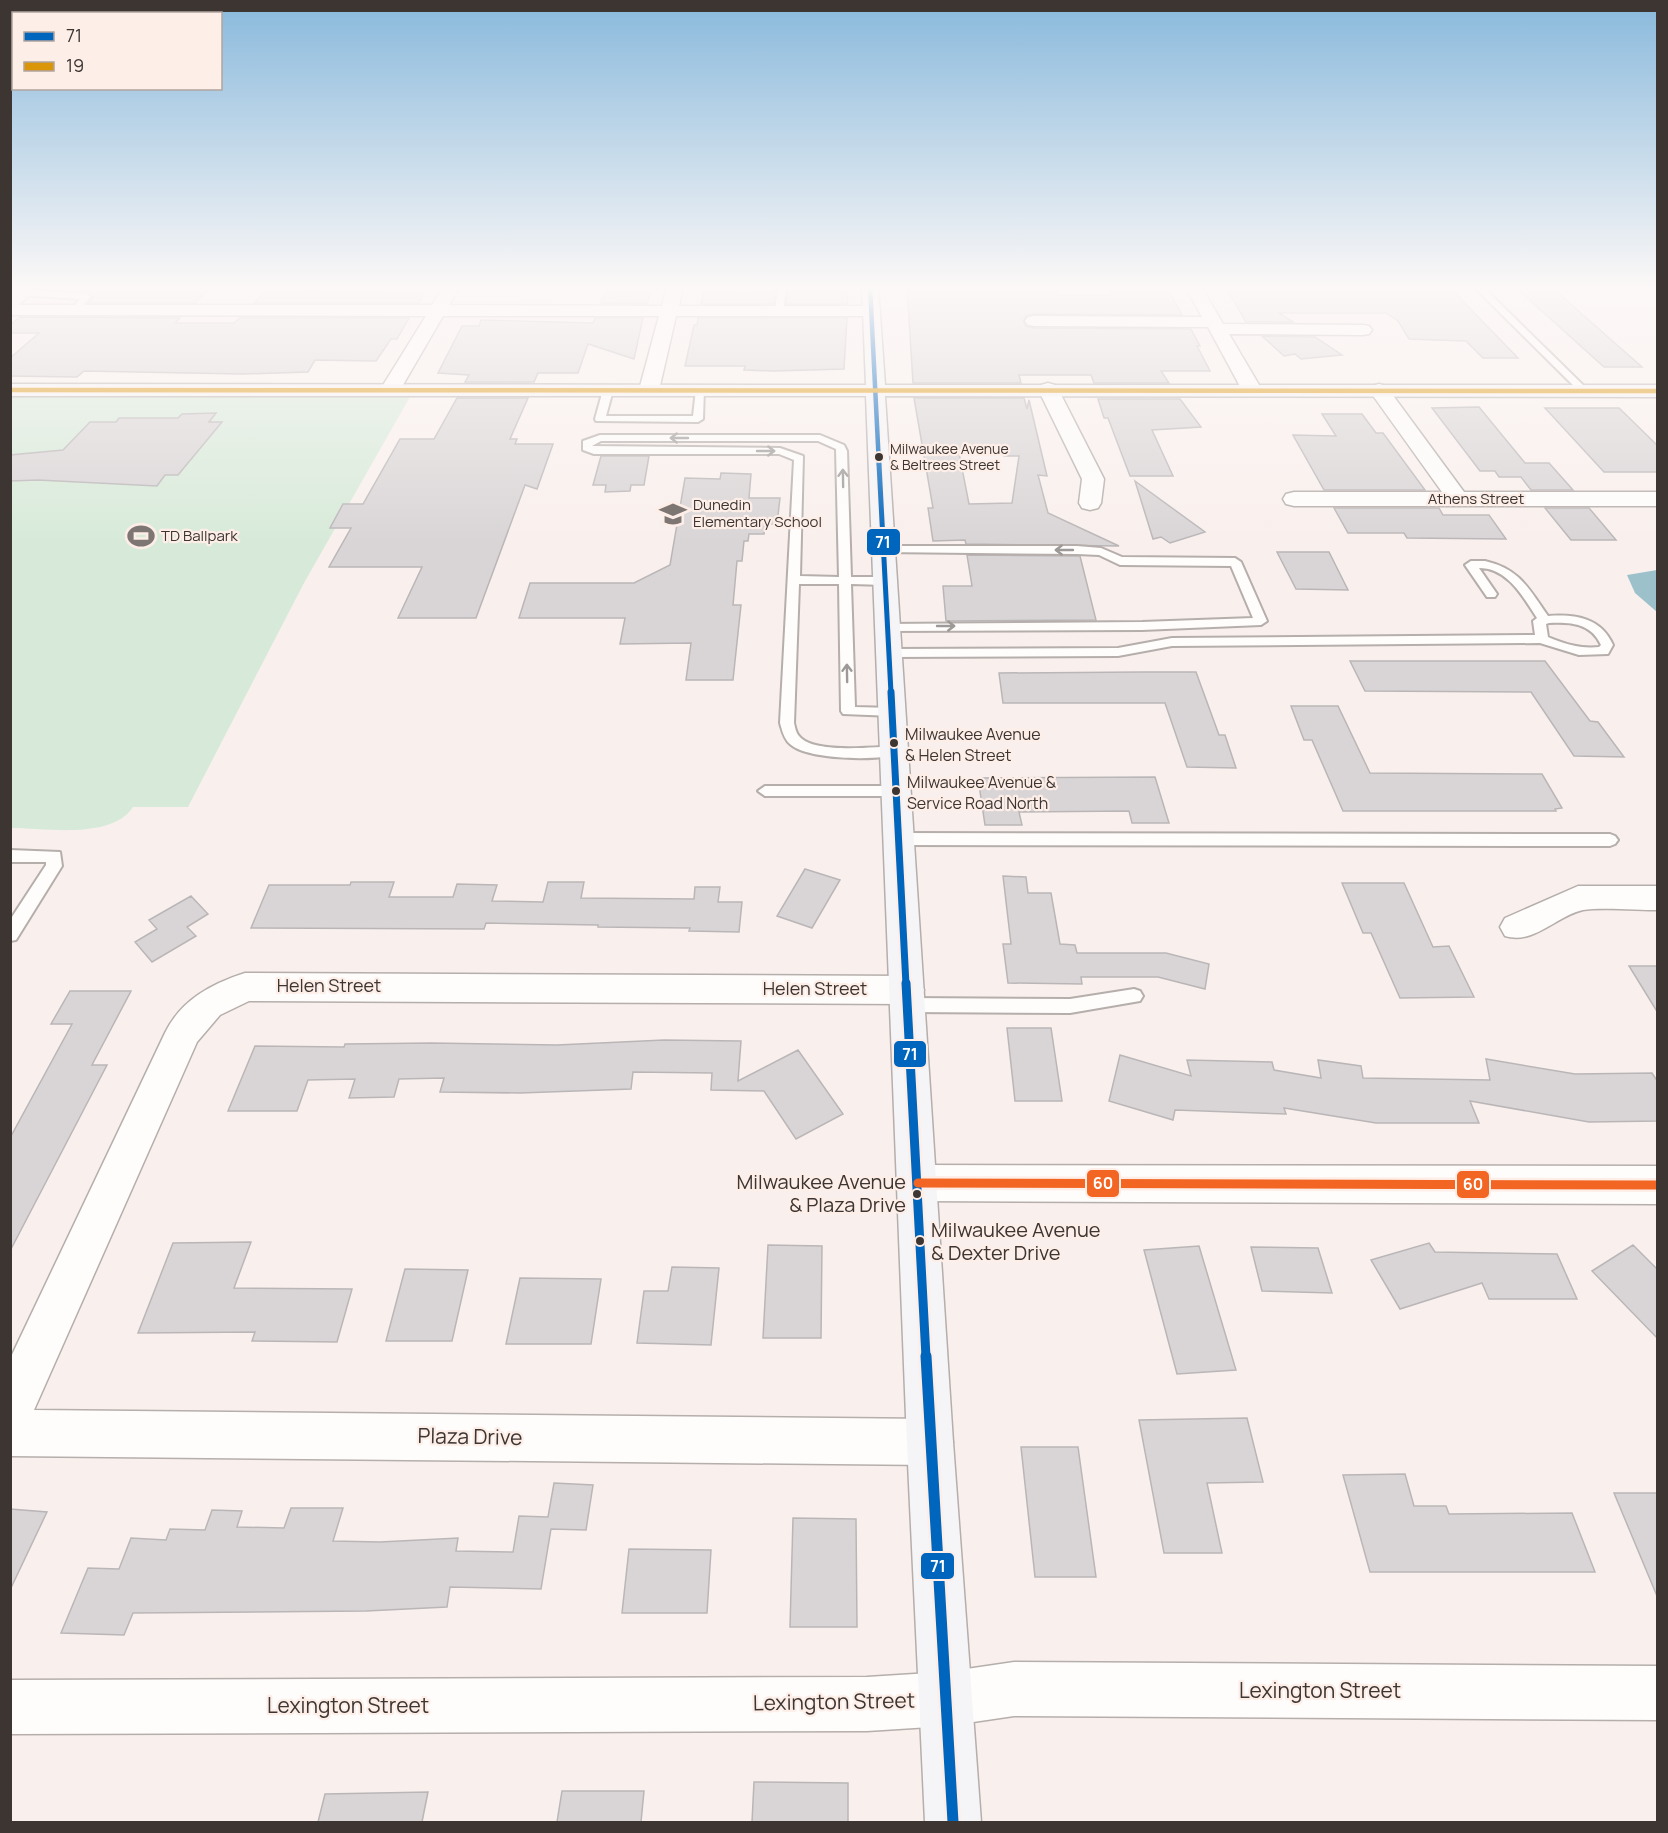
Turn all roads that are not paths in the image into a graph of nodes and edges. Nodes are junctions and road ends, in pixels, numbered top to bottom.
1 (401, 372) edge
2 (654, 372) edge
3 (874, 372) edge
4 (1242, 372) edge
5 (1564, 372) edge
6 (875, 388) junction
7 (1048, 389) junction
8 (10, 390) edge
9 (390, 390) junction
10 (608, 390) junction
11 (650, 390) junction
12 (701, 390) junction
13 (1252, 390) junction
14 (1379, 390) junction
15 (1584, 391) junction
16 (1658, 391) edge
17 (1294, 499) dead end
18 (1458, 499) junction
19 (1658, 499) edge
20 (1090, 503) dead end
21 (884, 550) junction
22 (794, 580) junction
23 (845, 581) junction
24 (885, 581) junction
25 (1491, 594) dead end
26 (1545, 620) junction
27 (888, 627) junction
28 (1542, 639) junction
29 (889, 653) junction
30 (895, 752) junction
31 (765, 791) dead end
32 (899, 840) junction
33 (1610, 840) dead end
34 (10, 856) edge
35 (1658, 898) edge
36 (1517, 927) dead end
37 (10, 935) edge
38 (1134, 996) dead end
39 (908, 997) junction
40 (918, 1183) junction
41 (1658, 1185) edge
42 (10, 1411) edge
43 (10, 1433) edge
44 (930, 1442) junction
45 (1658, 1693) edge
46 (946, 1699) junction
47 (10, 1707) edge
48 (953, 1822) edge

1 - 9 street
2 - 11 street
3 - 6 street
4 - 13 street
5 - 15 lane
6 - 7 street
6 - 12 street
6 - 21 street
7 - 13 street
7 - 20 street
8 - 9 street
9 - 10 street
10 - 11 street
10 - 12 lane
11 - 12 street
13 - 14 street
14 - 15 street
14 - 18 street
15 - 16 street
17 - 18 street, Athens Street
18 - 19 street, Athens Street
21 - 24 street
27 -> 21 lane
22 - 23 lane
23 -> 22 lane
22 - 30 lane
23 - 24 lane
30 -> 23 lane
24 - 27 street
25 - 26 lane
26 - 28 lane
26 - 28 lane
27 - 29 street
28 - 29 lane
29 - 30 street
30 - 31 lane
30 - 32 street
32 - 33 lane
32 - 39 street
34 - 37 lane
35 - 36 street
38 - 39 lane
39 - 40 street
39 - 42 street, Helen Street
40 - 41 street
40 - 44 street
43 - 44 street, Plaza Drive
44 - 46 street
45 - 46 street, Lexington Street
46 - 47 street, Lexington Street
46 - 48 street

